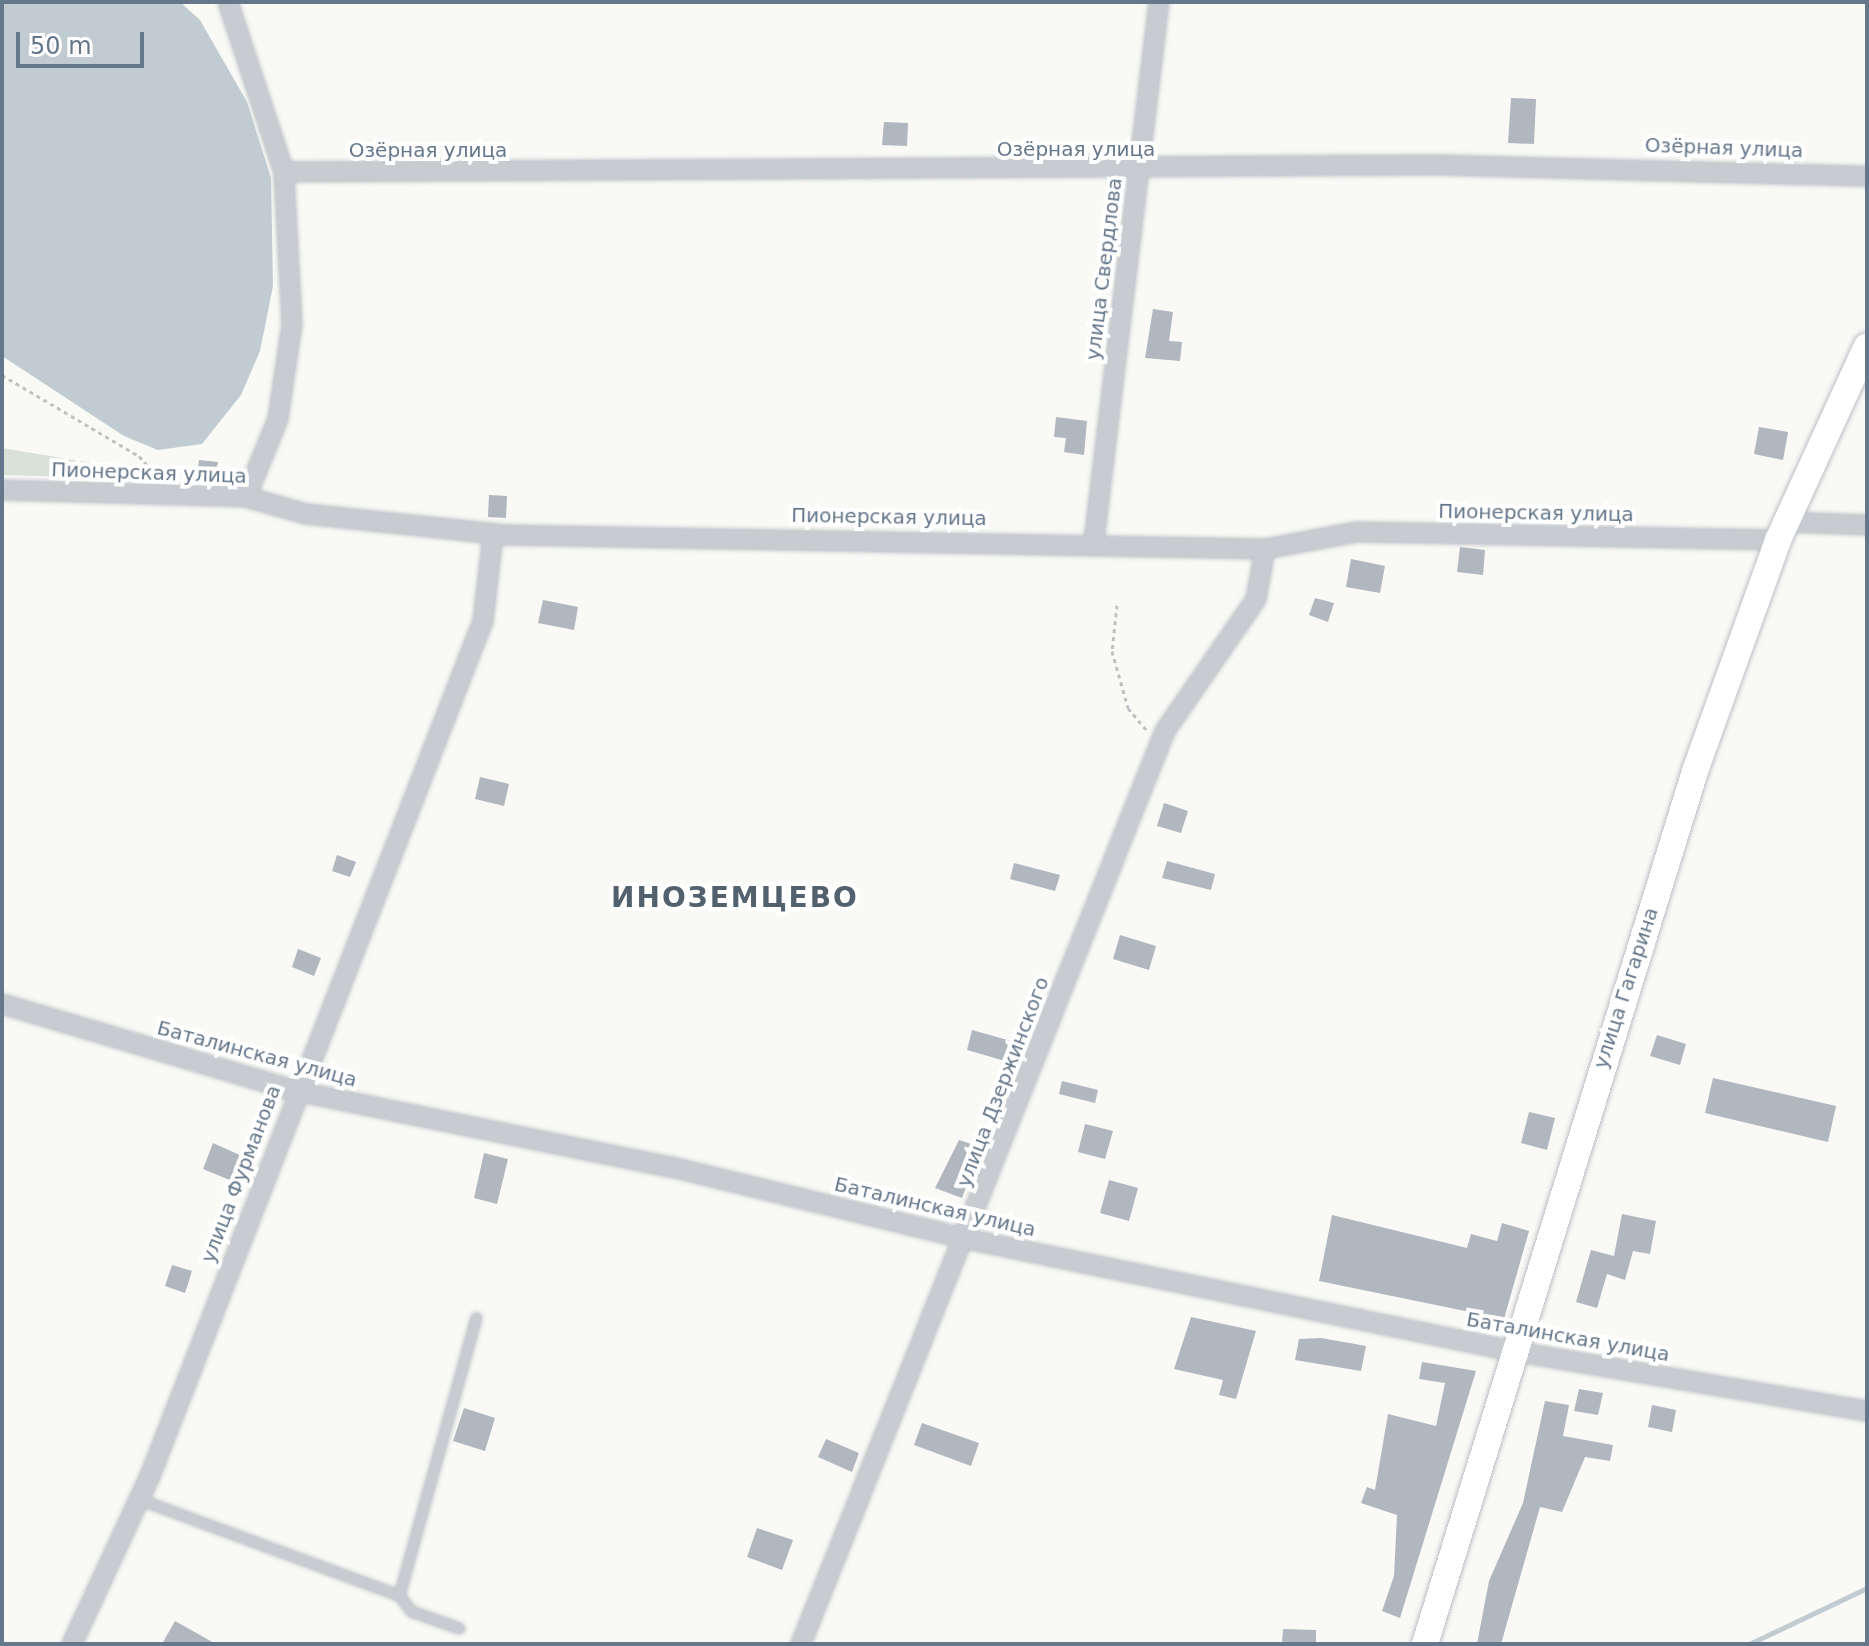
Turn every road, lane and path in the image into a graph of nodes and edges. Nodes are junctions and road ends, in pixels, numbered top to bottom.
1 (228, 2) edge
2 (1159, 2) edge
3 (284, 172) junction
4 (1138, 172) junction
5 (1867, 176) edge
6 (1867, 346) edge
7 (2, 375) edge
8 (2, 490) edge
9 (174, 495) junction
10 (246, 497) junction
11 (1867, 525) edge
12 (1782, 531) junction
13 (493, 534) junction
14 (1094, 541) junction
15 (1265, 549) junction
16 (1117, 605) dead end
17 (1158, 747) junction
18 (2, 1004) edge
19 (296, 1091) junction
20 (967, 1239) junction
21 (476, 1317) dead end
22 (1512, 1351) junction
23 (1867, 1411) edge
24 (139, 1499) junction
25 (399, 1595) junction
26 (459, 1628) dead end
27 (72, 1644) edge
28 (801, 1644) edge
29 (1425, 1644) edge

1 - 3 street
2 - 4 street, улица Свердлова
3 - 4 street, Озёрная улица
3 - 10 street
4 - 5 street, Озёрная улица
4 - 14 street, улица Свердлова
6 - 12 main road, улица Гагарина
7 - 9 path
8 - 9 street, Пионерская улица
9 - 10 street, Пионерская улица
10 - 13 street, Пионерская улица
11 - 12 street, Пионерская улица
12 - 15 street, Пионерская улица
12 - 22 main road, улица Гагарина
13 - 14 street, Пионерская улица
13 - 19 street, улица Фурманова
14 - 15 street, Пионерская улица
15 - 17 street, улица Дзержинского
16 - 17 path
17 - 20 street, улица Дзержинского
18 - 19 street, Баталинская улица
19 - 20 street, Баталинская улица
19 - 24 street, улица Фурманова
20 - 22 street, Баталинская улица
20 - 28 street, улица Дзержинского
21 - 25 lane
22 - 23 street, Баталинская улица
22 - 29 main road, улица Гагарина
24 - 25 lane
24 - 27 street, улица Фурманова
25 - 26 lane

